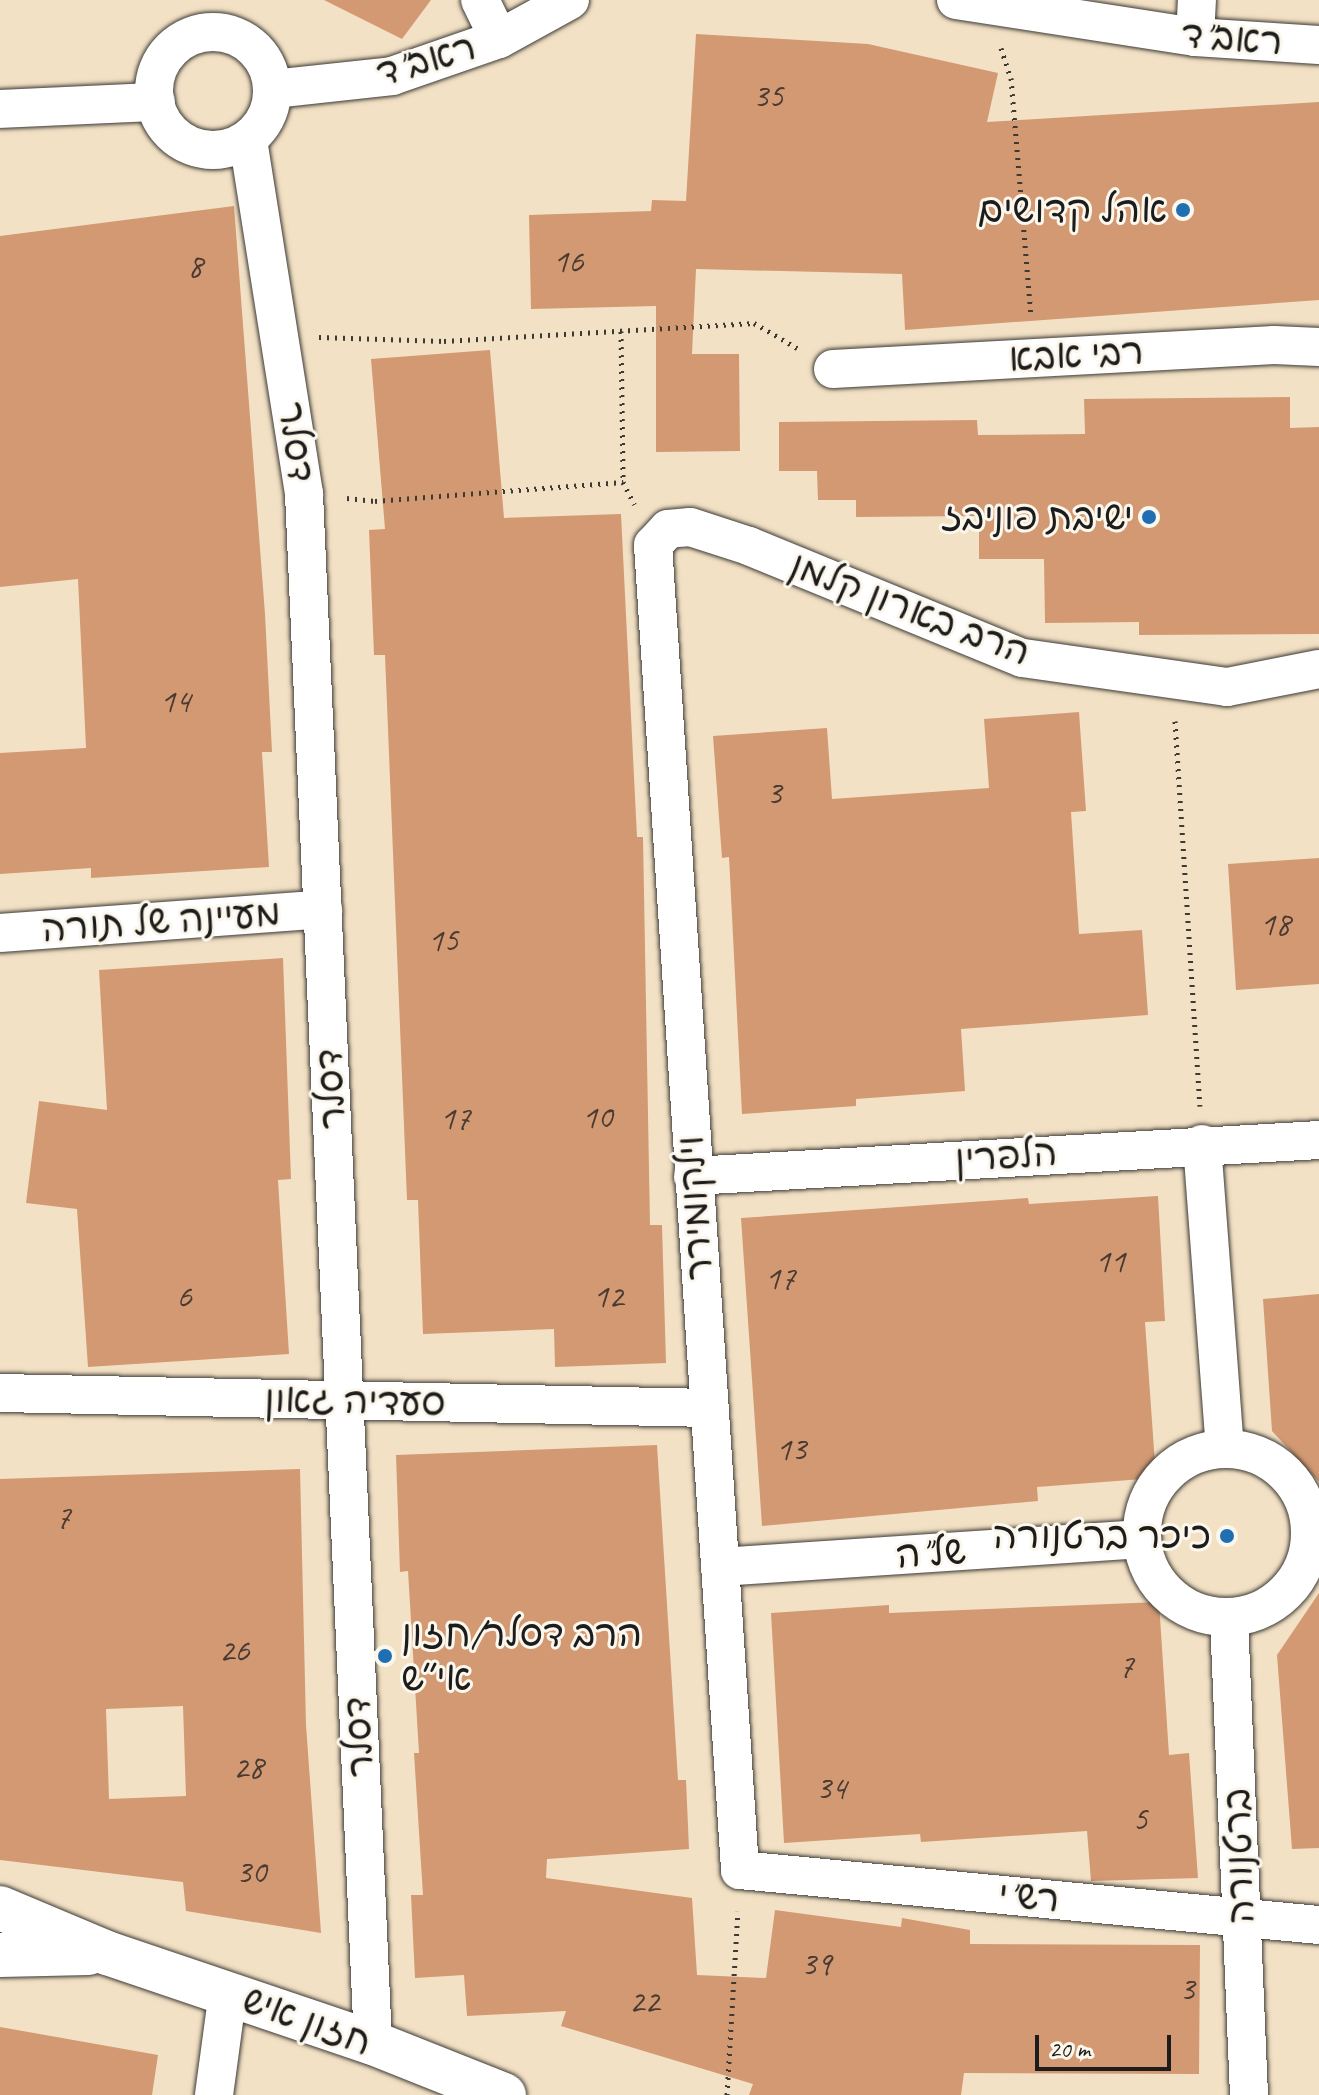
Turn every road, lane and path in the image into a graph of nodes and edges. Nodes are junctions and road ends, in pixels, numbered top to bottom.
1 (480, 0) edge
2 (570, 0) edge
3 (972, 4) edge
4 (221, 16) edge
5 (1196, 18) edge
6 (499, 39) junction
7 (1319, 45) edge
8 (273, 89) junction
9 (156, 102) junction
10 (6, 109) edge
11 (248, 140) junction
12 (621, 331) junction
13 (280, 336) junction
14 (1319, 347) edge
15 (1035, 358) junction
16 (833, 369) joint
17 (623, 482) junction
18 (304, 494) junction
19 (653, 545) junction
20 (1319, 669) edge
21 (1172, 680) junction
22 (323, 909) junction
23 (0, 933) edge
24 (1199, 1098) dead end
25 (1319, 1140) edge
26 (1202, 1144) junction
27 (693, 1176) junction
28 (0, 1393) edge
29 (344, 1401) junction
30 (709, 1408) junction
31 (1225, 1448) junction
32 (1315, 1527) edge
33 (1142, 1539) junction
34 (720, 1567) junction
35 (1229, 1618) junction
36 (740, 1870) junction
37 (0, 1908) edge
38 (1242, 1918) junction
39 (1319, 1925) edge
40 (107, 1953) junction
41 (0, 1955) edge
42 (228, 1992) junction
43 (373, 2043) junction
44 (434, 2083) edge
45 (214, 2095) edge
46 (504, 2095) edge
47 (727, 2095) edge
48 (1249, 2095) edge

1 - 6 street
2 - 6 street, ראב"ד
3 - 5 street, ראב"ד
3 - 15 path
4 - 8 street
4 - 9 street
5 - 7 street, ראב"ד
6 - 8 street, ראב"ד
8 - 11 street
9 - 10 street
9 - 11 street
11 - 13 street, דסלר
12 - 13 path
12 - 16 path
12 - 17 path
13 - 18 street, דסלר
14 - 15 street, רבי אבא
15 - 16 street, רבי אבא
17 - 18 path
17 - 19 path
18 - 22 street, דסלר
19 - 21 street, הרב בארון קלמן
19 - 27 street, וילקומירר
20 - 21 street, הרב בארון קלמן
21 - 24 path
22 - 23 street, מעיינה של תורה
22 - 29 street, דסלר
25 - 26 street, הלפרין
26 - 27 street, הלפרין
26 - 31 street
27 - 30 street, וילקומירר
28 - 29 street, סעדיה גאון
29 - 30 street, סעדיה גאון
29 - 43 street, דסלר
30 - 34 street, וילקומירר
31 - 32 street
31 - 33 street
32 - 35 street
33 - 34 street, של"ה
33 - 35 street
34 - 36 street, וילקומירר
35 - 38 street, ברטנורה
36 - 38 street, רש"י
36 - 47 path
37 - 40 street, חזון איש
38 - 39 street, רש"י
38 - 48 street, ברטנורה
40 - 41 street, חזון איש
40 - 42 street, חזון איש
42 - 43 street, חזון איש
42 - 45 street
43 - 44 street, חזון איש
44 - 46 street, חזון איש

